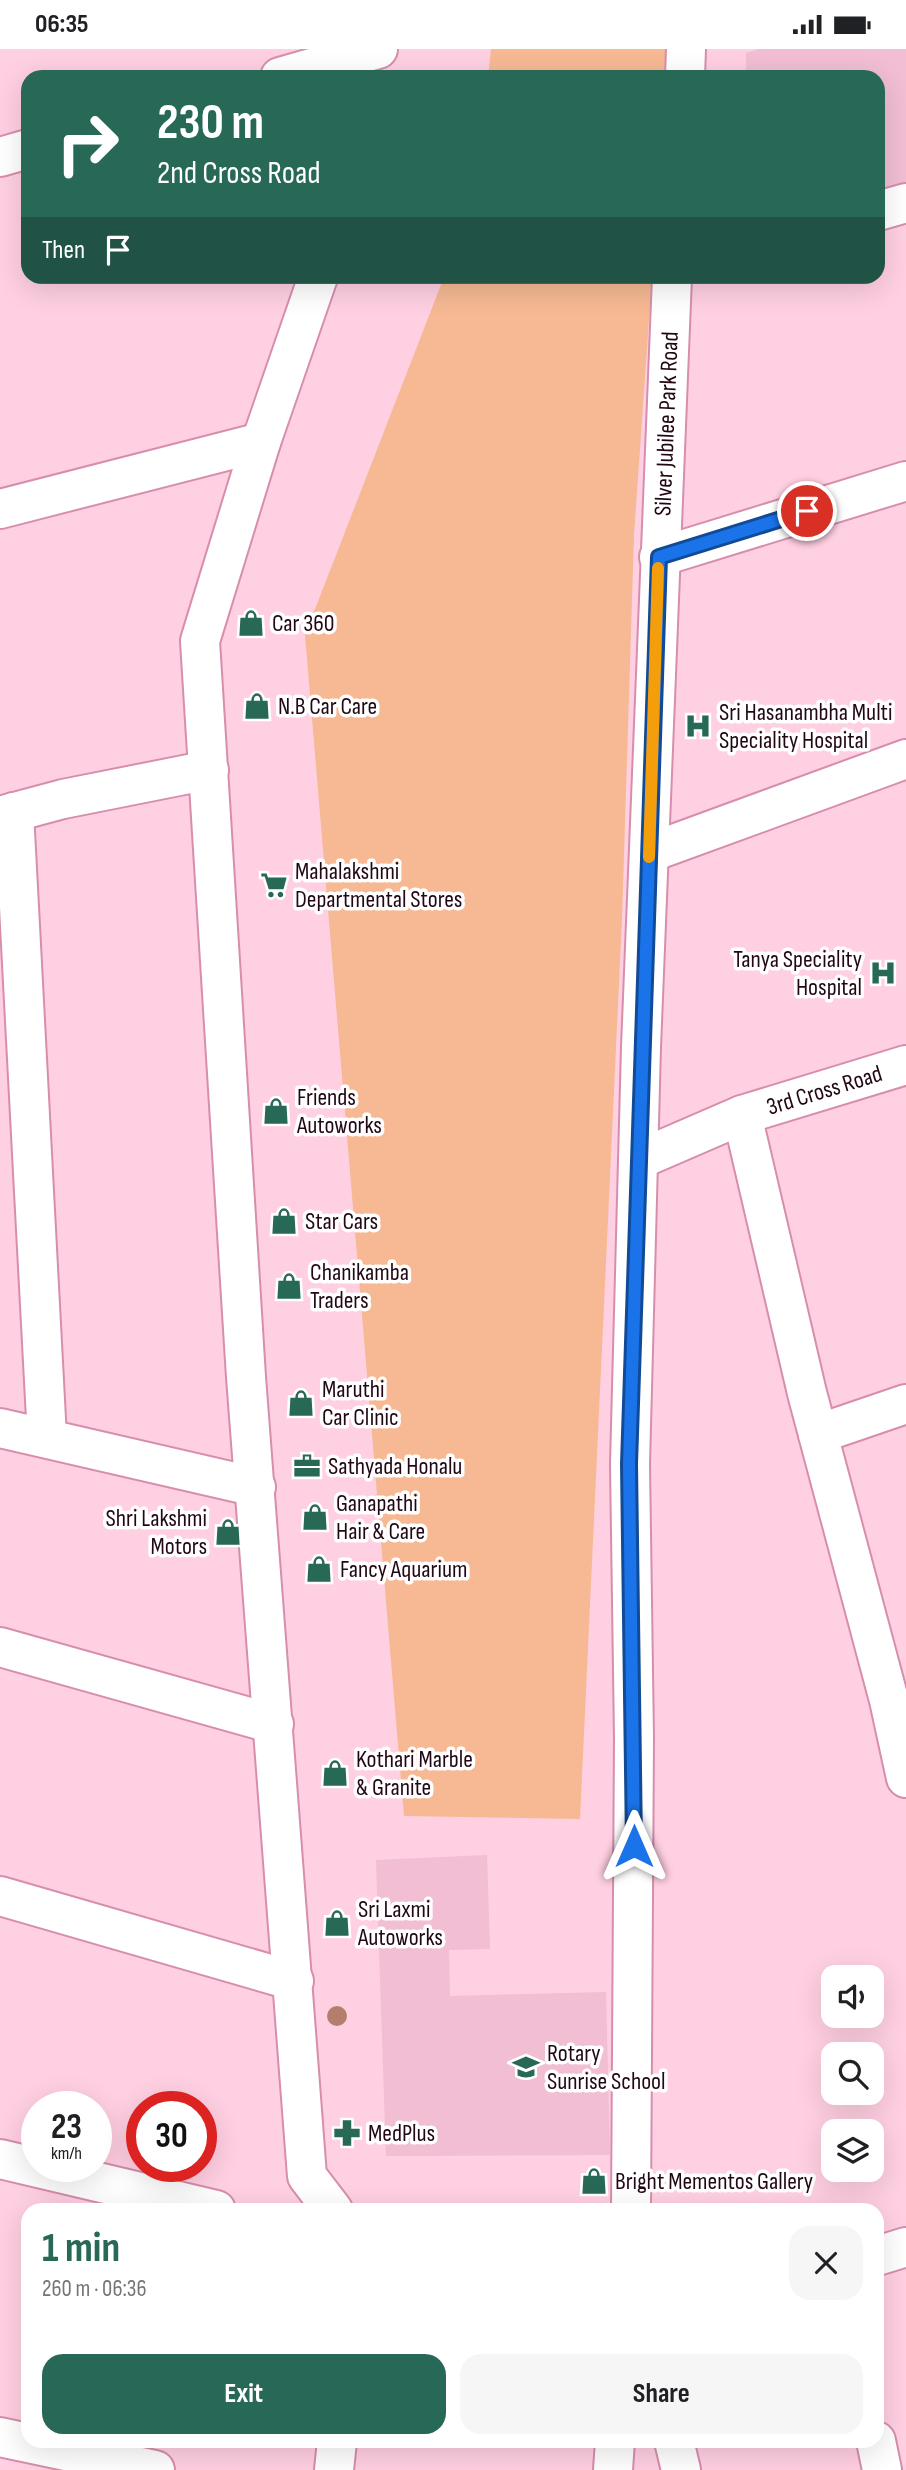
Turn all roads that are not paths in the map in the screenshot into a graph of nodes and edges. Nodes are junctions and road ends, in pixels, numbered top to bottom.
1 (378, 49) edge
2 (393, 49) edge
3 (686, 49) edge
4 (304, 70) edge
5 (386, 70) edge
6 (685, 70) edge
7 (21, 151) edge
8 (0, 157) edge
9 (906, 203) edge
10 (885, 209) edge
11 (316, 284) edge
12 (672, 284) edge
13 (261, 442) junction
14 (906, 481) edge
15 (0, 509) edge
16 (659, 557) junction
17 (906, 759) edge
18 (209, 770) junction
19 (7, 814) edge
20 (649, 853) junction
21 (906, 1065) edge
22 (742, 1115) junction
23 (638, 1160) junction
24 (906, 1404) edge
25 (0, 1428) edge
26 (818, 1434) junction
27 (47, 1439) junction
28 (256, 1487) junction
29 (0, 1647) edge
30 (898, 1698) edge
31 (274, 1724) junction
32 (906, 1778) edge
33 (0, 1896) edge
34 (294, 1981) junction
35 (0, 2159) edge
36 (186, 2203) edge
37 (328, 2203) edge
38 (632, 2203) edge
39 (906, 2247) edge
40 (884, 2254) edge
41 (0, 2437) edge
42 (21, 2441) edge
43 (52, 2448) edge
44 (336, 2448) edge
45 (614, 2448) edge
46 (676, 2448) edge
47 (877, 2448) edge
48 (155, 2470) edge
49 (334, 2470) edge
50 (612, 2470) edge
51 (681, 2470) edge
52 (882, 2470) edge

1 - 4 street
2 - 5 street
3 - 6 street
7 - 8 street
9 - 10 street
11 - 13 street
12 - 16 street, Silver Jubilee Park Road
13 - 15 street
13 - 18 street
14 - 16 street
16 - 20 street, Silver Jubilee Park Road
17 - 20 street
18 - 19 street
18 - 28 street
19 - 27 street
20 - 23 street, Silver Jubilee Park Road
21 - 22 street, 3rd Cross Road
22 - 23 street, 3rd Cross Road
22 - 26 street
23 - 38 street, Silver Jubilee Park Road
24 - 26 street
25 - 27 street
26 - 30 street
27 - 28 street
28 - 31 street
29 - 31 street
30 - 32 street
31 - 34 street
33 - 34 street
34 - 37 street
35 - 36 street
39 - 40 street
41 - 42 street
43 - 48 street
44 - 49 street
45 - 50 street
46 - 51 street
47 - 52 street

